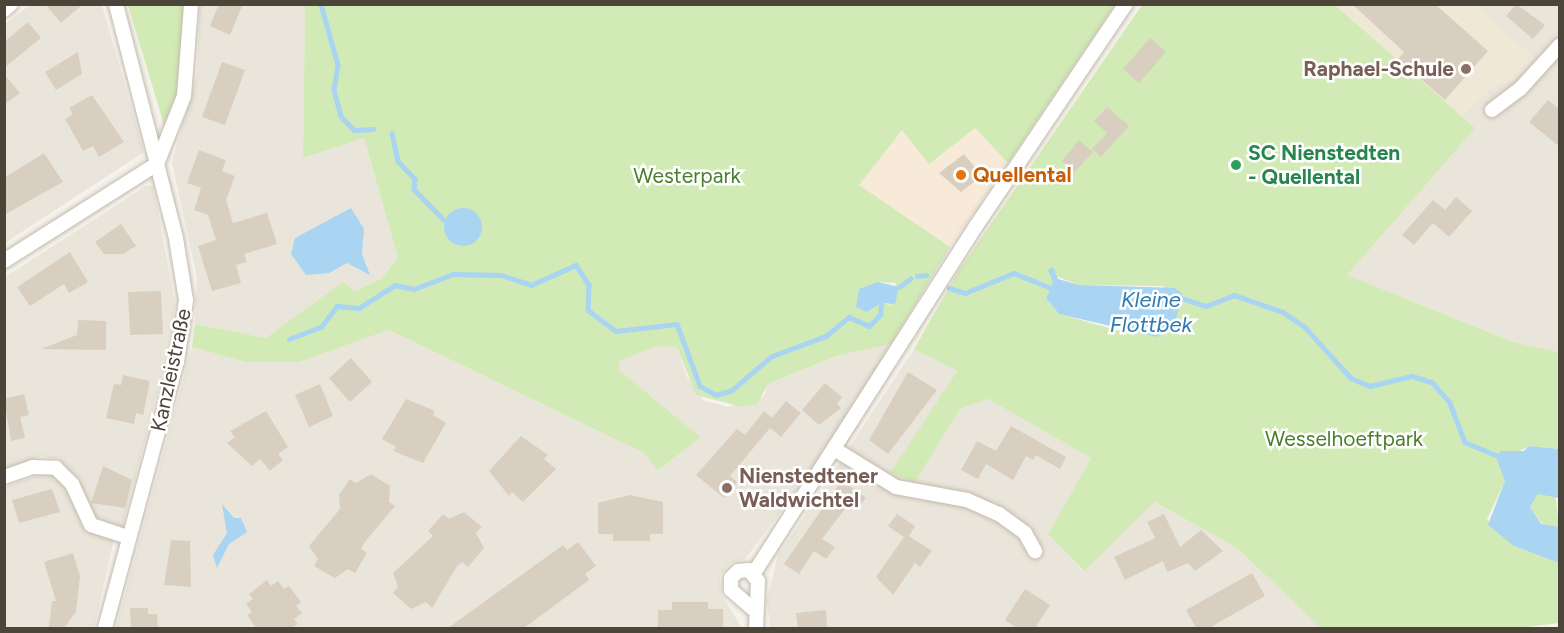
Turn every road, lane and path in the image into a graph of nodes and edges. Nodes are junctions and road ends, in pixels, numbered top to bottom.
1 (11, 4) edge
2 (116, 4) edge
3 (191, 4) edge
4 (1126, 4) edge
5 (4, 10) edge
6 (1560, 45) edge
7 (1492, 110) dead end
8 (157, 164) junction
9 (4, 261) edge
10 (836, 450) junction
11 (4, 477) edge
12 (128, 537) junction
13 (1035, 551) dead end
14 (754, 573) junction
15 (753, 609) junction
16 (105, 628) edge
17 (756, 628) edge

1 - 5 street
2 - 8 street, Kanzleistraße
3 - 8 street
4 - 10 street
6 - 7 street
8 - 9 street
8 - 12 street, Kanzleistraße
10 - 13 street
10 - 14 street
11 - 12 street
12 - 16 street, Kanzleistraße
14 - 15 street
14 - 15 street
15 - 17 street

